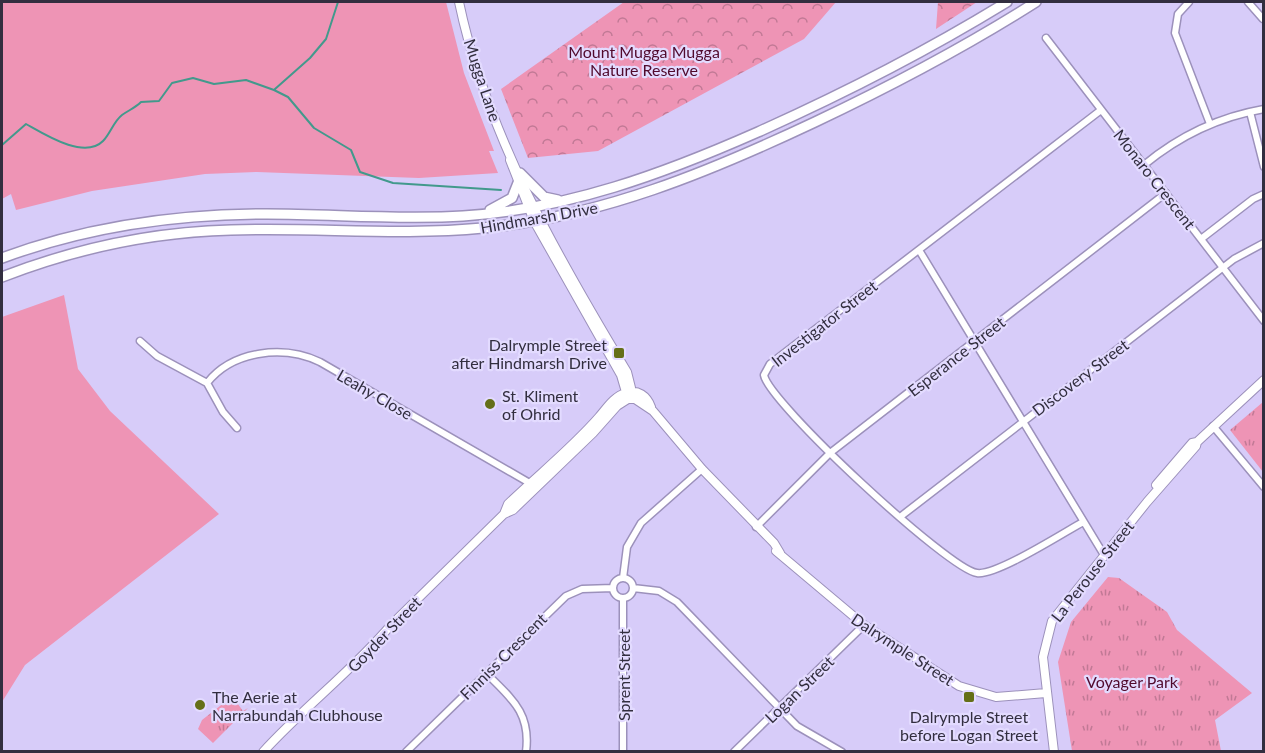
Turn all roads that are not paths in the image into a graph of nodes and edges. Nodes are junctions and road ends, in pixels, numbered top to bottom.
1 (459, 2) edge
2 (1007, 2) edge
3 (1036, 2) edge
4 (1189, 2) edge
5 (1248, 2) edge
6 (1263, 20) edge
7 (1046, 38) dead end
8 (1263, 109) edge
9 (1101, 110) junction
10 (1250, 112) junction
11 (1210, 124) junction
12 (510, 157) junction
13 (1144, 165) junction
14 (1263, 167) edge
15 (520, 172) junction
16 (518, 183) junction
17 (1166, 194) junction
18 (1263, 194) edge
19 (565, 201) junction
20 (532, 208) junction
21 (483, 214) junction
22 (538, 220) junction
23 (1201, 239) junction
24 (1263, 243) edge
25 (919, 250) junction
26 (2, 258) edge
27 (1222, 268) junction
28 (2, 277) edge
29 (1263, 321) edge
30 (140, 341) dead end
31 (974, 342) junction
32 (1263, 380) edge
33 (207, 383) junction
34 (628, 395) junction
35 (1022, 421) junction
36 (1213, 426) junction
37 (237, 428) dead end
38 (830, 453) junction
39 (702, 469) junction
40 (533, 485) junction
41 (1263, 487) edge
42 (900, 517) junction
43 (1083, 522) junction
44 (756, 528) junction
45 (1104, 555) junction
46 (623, 578) junction
47 (613, 588) junction
48 (633, 588) junction
49 (623, 598) junction
50 (864, 625) junction
51 (487, 674) junction
52 (1046, 693) junction
53 (780, 708) junction
54 (739, 750) edge
55 (263, 752) edge
56 (406, 752) edge
57 (526, 752) edge
58 (623, 752) edge
59 (842, 752) edge
60 (1054, 752) edge

1 - 12 street, Mugga Lane
2 - 19 main road, Hindmarsh Drive
3 - 22 main road, Hindmarsh Drive
4 - 11 street
5 - 6 street
7 - 9 street, Monaro Crescent
8 - 10 street
9 - 13 street, Monaro Crescent
9 - 25 street, Investigator Street
10 - 11 street
10 - 14 street
11 - 13 street
12 - 15 street, Mugga Lane
12 - 16 street, Mugga Lane
13 - 17 street, Monaro Crescent
15 - 19 main road
15 - 20 street, Mugga Lane
16 - 20 street, Mugga Lane
16 - 21 main road
17 - 23 street, Monaro Crescent
17 - 31 street, Esperance Street
18 - 23 street
19 - 20 main road, Hindmarsh Drive
20 - 21 main road, Hindmarsh Drive
20 - 22 street
21 - 26 main road, Hindmarsh Drive
22 - 28 main road, Hindmarsh Drive
22 - 34 street
23 - 27 street, Monaro Crescent
24 - 27 street, Discovery Street
25 - 31 street
25 - 38 street, Investigator Street
27 - 29 street, Monaro Crescent
27 - 35 street, Discovery Street
30 - 33 street
31 - 35 street
31 - 38 street, Esperance Street
32 - 36 street, La Perouse Street
33 - 37 street
33 - 40 street, Leahy Close
34 - 39 street, Dalrymple Street
34 - 40 street, Goyder Street
35 - 42 street, Discovery Street
35 - 43 street
36 - 41 street
36 - 45 street, La Perouse Street
38 - 42 street, Investigator Street
38 - 44 street, Esperance Street
39 - 44 street, Dalrymple Street
39 - 46 street
40 - 55 street, Goyder Street
42 - 43 street, Investigator Street
43 - 45 street
44 - 50 street, Dalrymple Street
45 - 52 street, La Perouse Street
46 - 47 street
46 - 48 street
47 - 49 street
47 - 51 street, Finniss Crescent
48 - 49 street
48 - 53 street
49 - 58 street, Sprent Street
50 - 52 street, Dalrymple Street
50 - 53 street, Logan Street
51 - 56 street, Finniss Crescent
51 - 57 street
52 - 60 street, La Perouse Street
53 - 54 street, Logan Street
53 - 59 street

